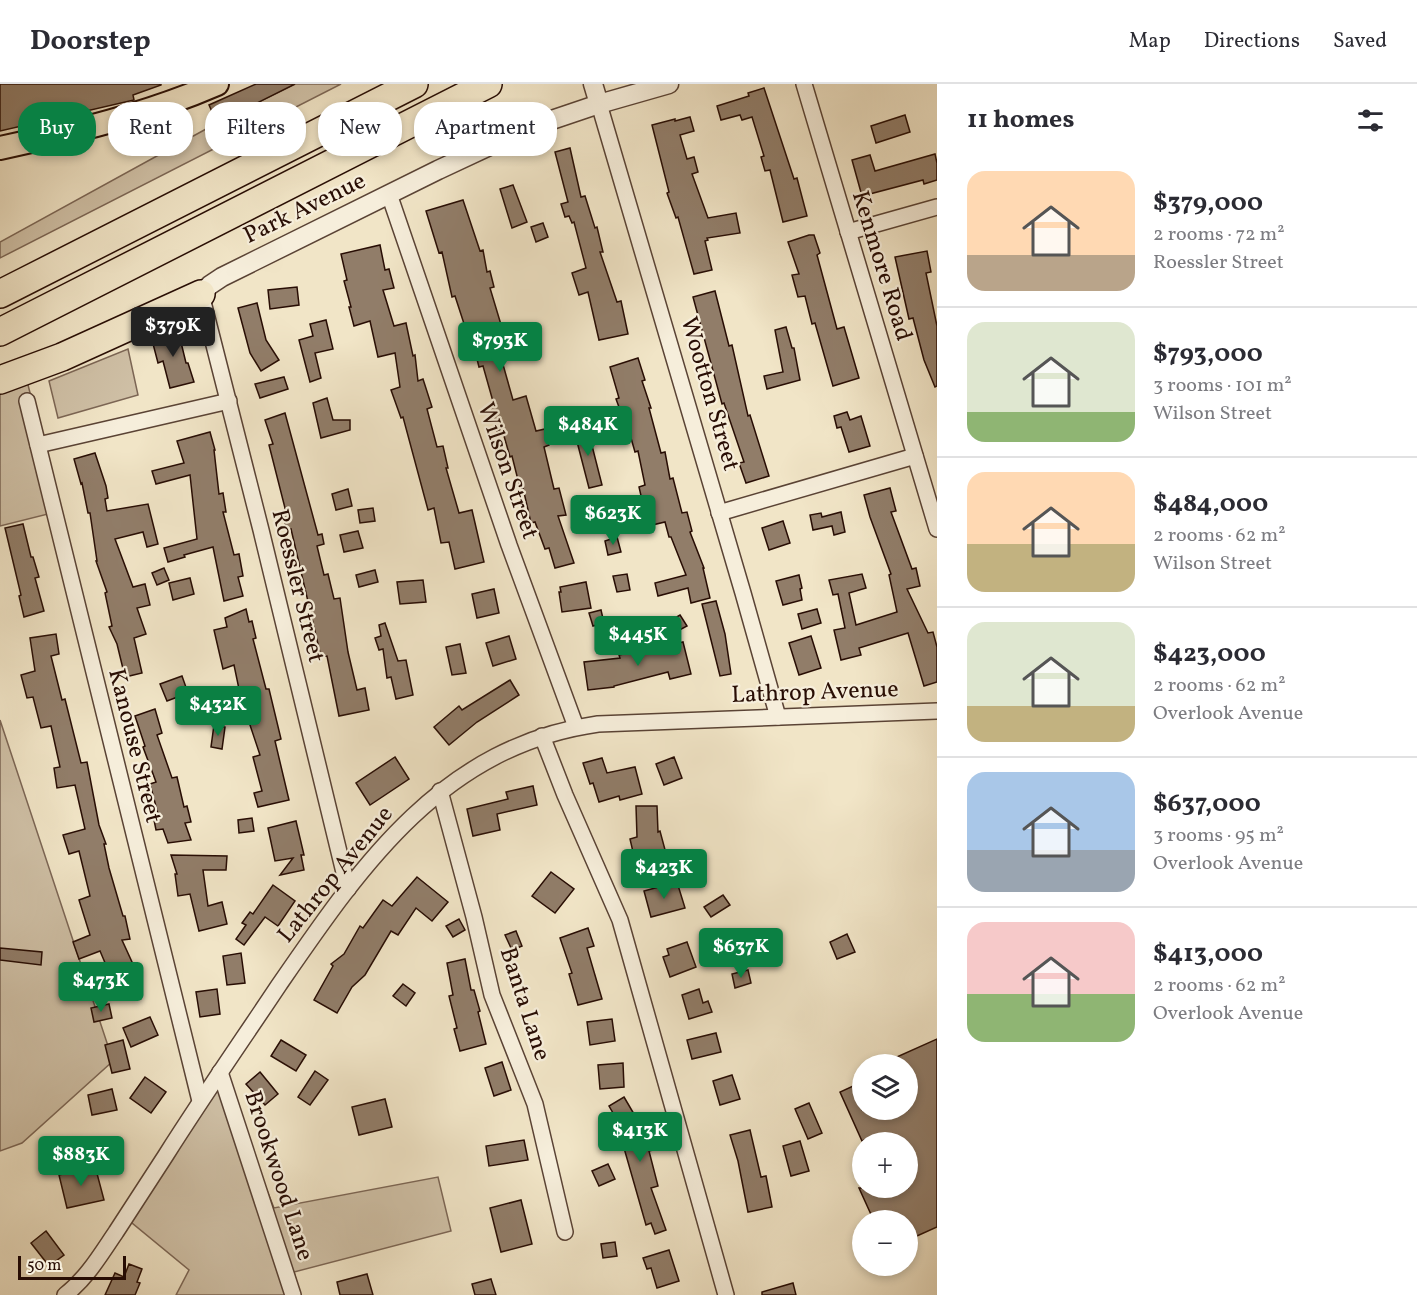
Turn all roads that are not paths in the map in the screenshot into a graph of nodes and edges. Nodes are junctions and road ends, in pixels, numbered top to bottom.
1 (217, 84) edge
2 (414, 84) edge
3 (488, 84) edge
4 (593, 84) edge
5 (669, 84) edge
6 (804, 84) edge
7 (599, 104) junction
8 (0, 148) edge
9 (389, 194) junction
10 (937, 207) edge
11 (848, 232) junction
12 (0, 294) edge
13 (201, 294) junction
14 (0, 332) edge
15 (0, 380) edge
16 (27, 401) dead end
17 (229, 401) junction
18 (38, 445) junction
19 (915, 456) junction
20 (719, 513) junction
21 (937, 530) edge
22 (937, 711) edge
23 (778, 717) junction
24 (576, 727) junction
25 (542, 736) junction
26 (440, 791) junction
27 (348, 889) junction
28 (220, 1072) junction
29 (200, 1101) junction
30 (565, 1232) dead end
31 (65, 1295) edge
32 (293, 1295) edge
33 (726, 1295) edge

1 - 8 main road
2 - 12 highway
3 - 14 highway
4 - 7 street, Wootton Street
5 - 7 street, Park Avenue
6 - 11 street, Kenmore Road
7 - 9 street, Park Avenue
7 - 20 street, Wootton Street
9 - 13 street, Park Avenue
9 - 24 street, Wilson Street
10 - 11 street
11 - 19 street, Kenmore Road
13 - 15 highway
13 - 17 street, Roessler Street
16 - 18 street, Kanouse Street
17 - 18 street
17 - 27 street, Roessler Street
18 - 29 street, Kanouse Street
19 - 20 street
19 - 21 street, Kenmore Road
20 - 23 street, Wootton Street
22 - 23 street, Lathrop Avenue
23 - 24 street, Lathrop Avenue
24 - 25 street, Lathrop Avenue
25 - 26 street, Lathrop Avenue
25 - 33 street
26 - 27 street, Lathrop Avenue
26 - 30 street, Banta Lane
27 - 28 street, Lathrop Avenue
28 - 29 street, Lathrop Avenue
28 - 32 street, Brookwood Lane
29 - 31 street, Lathrop Avenue

